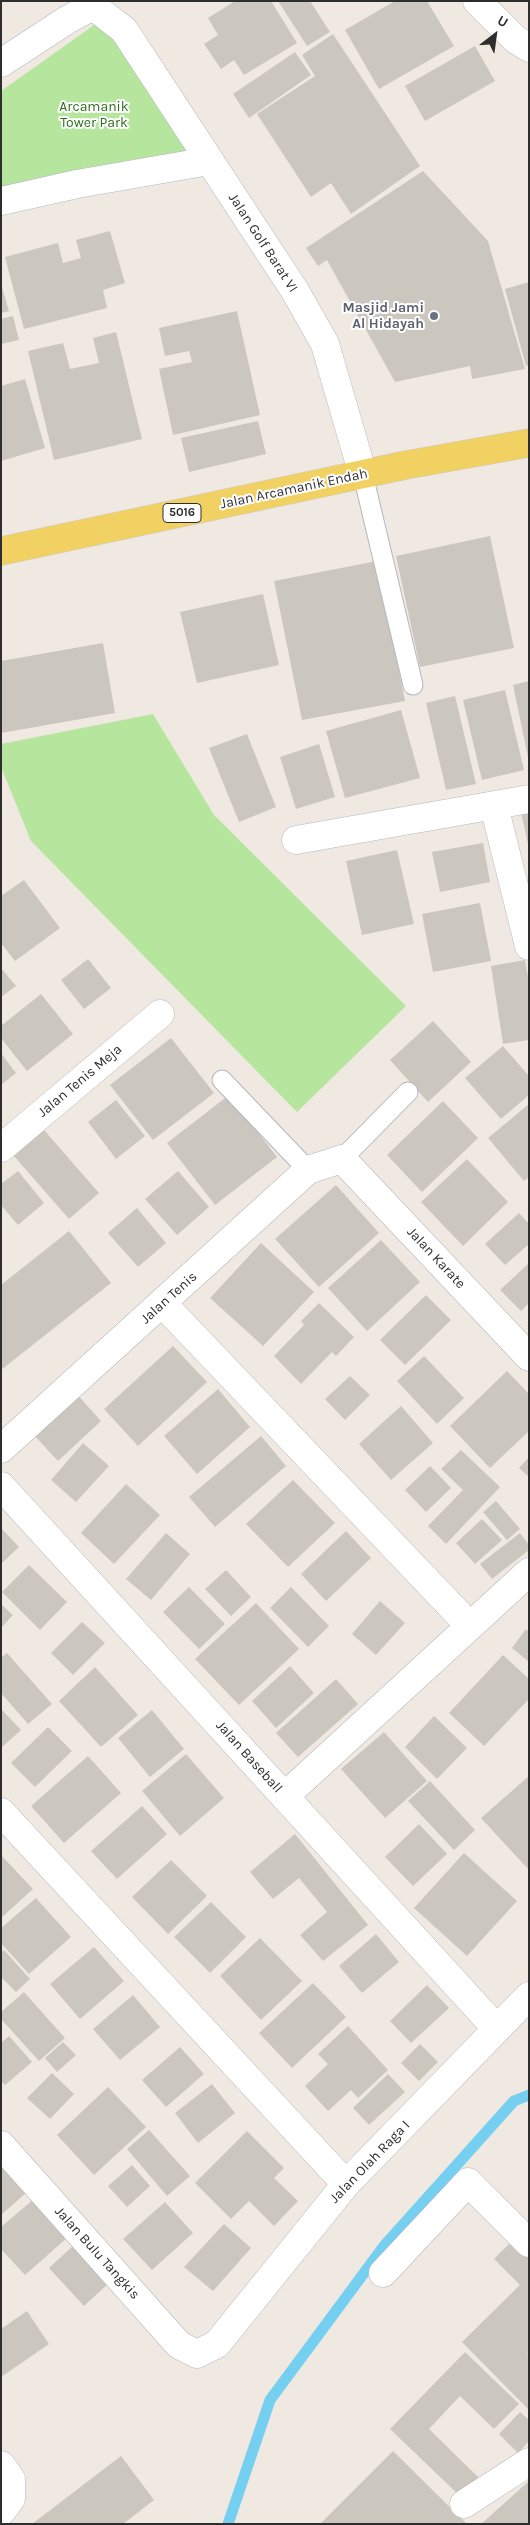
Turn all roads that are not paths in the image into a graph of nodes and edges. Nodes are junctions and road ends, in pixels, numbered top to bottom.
1 (477, 1) edge
2 (94, 4) edge
3 (529, 48) edge
4 (1, 63) edge
5 (209, 161) junction
6 (1, 201) edge
7 (529, 443) edge
8 (363, 475) junction
9 (1, 551) edge
10 (413, 685) dead end
11 (529, 800) edge
12 (494, 806) junction
13 (296, 840) dead end
14 (529, 946) edge
15 (160, 1014) dead end
16 (222, 1080) dead end
17 (408, 1092) dead end
18 (1, 1148) edge
19 (342, 1159) junction
20 (308, 1170) junction
21 (163, 1304) junction
22 (529, 1357) edge
23 (1, 1449) edge
24 (1, 1486) edge
25 (529, 1572) edge
26 (470, 1626) junction
27 (285, 1796) junction
28 (1, 1812) edge
29 (529, 1996) edge
30 (498, 2029) junction
31 (1, 2145) edge
32 (346, 2184) junction
33 (529, 2243) edge
34 (383, 2273) dead end
35 (197, 2354) joint
36 (529, 2462) edge
37 (1, 2465) edge
38 (464, 2504) dead end
39 (1, 2512) edge

1 - 3 street
2 - 4 street
2 - 5 street, Jalan Golf Barat VI
5 - 6 street
5 - 8 street, Jalan Golf Barat VI
7 - 8 main road, Jalan Arcamanik Endah / 5016
8 - 9 main road, Jalan Arcamanik Endah / 5016
8 - 10 lane
11 - 12 street
12 - 13 street
12 - 14 street
15 - 18 street, Jalan Tenis Meja
16 - 20 lane
17 - 19 lane
19 - 20 street, Jalan Tenis
19 - 22 street, Jalan Karate
20 - 21 street, Jalan Tenis
21 - 23 street, Jalan Tenis
21 - 26 street
24 - 27 street, Jalan Baseball
25 - 26 street
26 - 27 street
27 - 30 street, Jalan Baseball
28 - 32 street
29 - 30 street, Jalan Olah Raga I
30 - 32 street, Jalan Olah Raga I
31 - 35 street, Jalan Bulu Tangkis
32 - 35 street, Jalan Olah Raga I
33 - 34 street
36 - 38 street
37 - 39 street

